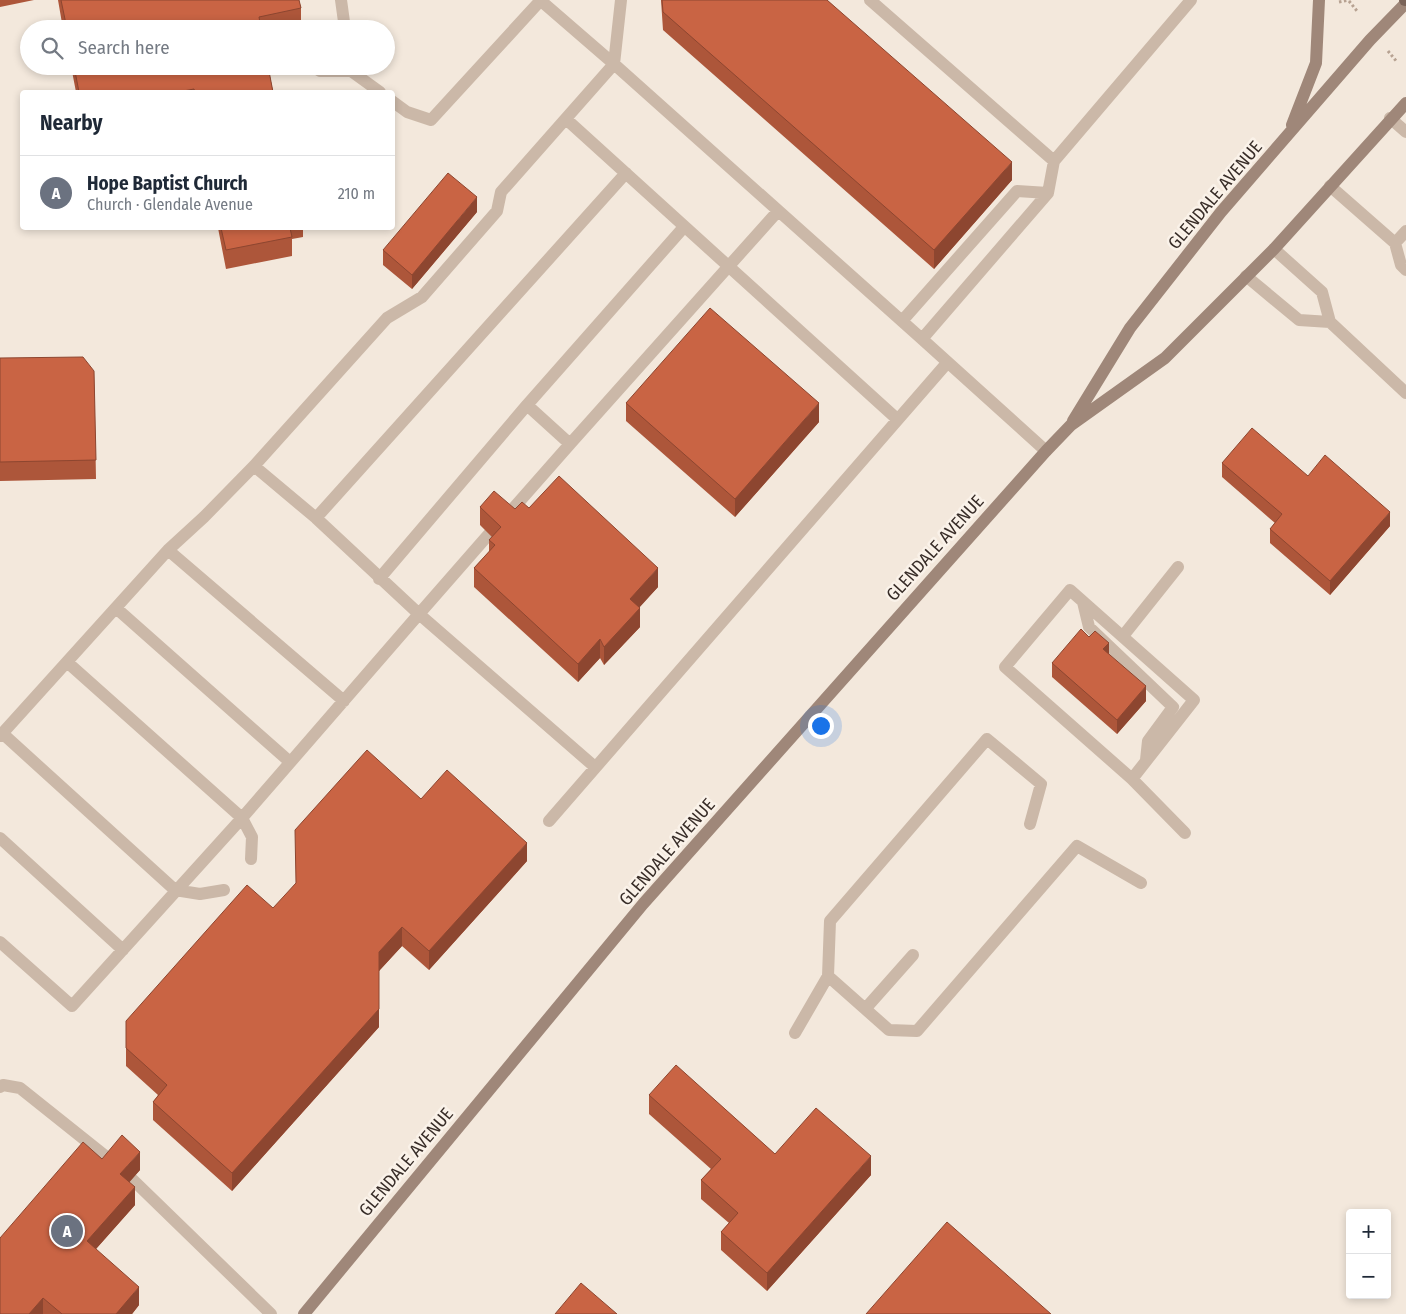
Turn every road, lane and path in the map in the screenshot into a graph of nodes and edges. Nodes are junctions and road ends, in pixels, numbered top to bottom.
1 (341, 0) edge
2 (540, 0) edge
3 (621, 0) edge
4 (870, 0) edge
5 (1191, 0) edge
6 (1319, 0) edge
7 (1349, 1) edge
8 (1406, 1) edge
9 (1357, 11) dead end
10 (344, 20) edge
11 (1388, 50) dead end
12 (1397, 62) dead end
13 (614, 64) junction
14 (358, 75) edge
15 (377, 90) edge
16 (1406, 103) edge
17 (395, 104) edge
18 (1390, 118) junction
19 (566, 119) junction
20 (1406, 132) edge
21 (1289, 134) junction
22 (1054, 160) junction
23 (626, 173) junction
24 (1330, 186) junction
25 (1048, 193) junction
26 (778, 212) junction
27 (684, 227) junction
28 (1406, 231) edge
29 (1395, 243) junction
30 (1274, 248) junction
31 (728, 267) junction
32 (1406, 270) edge
33 (1246, 276) junction
34 (902, 322) junction
35 (1330, 322) junction
36 (922, 339) junction
37 (947, 363) junction
38 (1406, 393) edge
39 (527, 406) junction
40 (897, 419) junction
41 (1071, 425) junction
42 (570, 444) junction
43 (1046, 451) junction
44 (254, 466) junction
45 (316, 518) junction
46 (504, 519) edge
47 (489, 534) edge
48 (168, 550) junction
49 (1178, 567) dead end
50 (379, 578) junction
51 (1083, 602) junction
52 (116, 608) junction
53 (419, 614) junction
54 (1123, 636) junction
55 (67, 662) junction
56 (344, 701) junction
57 (1, 735) edge
58 (1146, 760) junction
59 (290, 762) junction
60 (595, 767) junction
61 (1132, 779) junction
62 (242, 818) junction
63 (548, 821) dead end
64 (1030, 824) dead end
65 (1184, 833) dead end
66 (0, 838) edge
67 (251, 859) dead end
68 (1141, 883) dead end
69 (175, 890) junction
70 (224, 890) dead end
71 (0, 942) edge
72 (124, 950) junction
73 (912, 955) dead end
74 (828, 976) junction
75 (866, 1008) junction
76 (795, 1033) dead end
77 (0, 1087) edge
78 (114, 1163) edge
79 (132, 1179) edge
80 (270, 1314) edge
81 (304, 1314) edge

1 - 10 lane
2 - 13 lane
2 - 17 lane
3 - 13 lane
4 - 22 lane
5 - 22 lane
6 - 21 main road
7 - 9 path
8 - 21 main road, GLENDALE AVENUE
11 - 12 path
13 - 19 lane
13 - 26 lane
14 - 15 lane
16 - 18 main road, GLENDALE AVENUE
18 - 20 lane
18 - 24 main road, GLENDALE AVENUE
19 - 23 lane
19 - 44 lane
21 - 41 main road, GLENDALE AVENUE
22 - 25 lane
23 - 27 lane
23 - 45 lane
24 - 29 lane
24 - 30 main road, GLENDALE AVENUE
25 - 34 lane
25 - 36 lane
26 - 31 lane
26 - 34 lane
27 - 31 lane
27 - 39 lane
28 - 29 lane
29 - 32 lane
30 - 33 main road, GLENDALE AVENUE
30 - 35 lane
31 - 40 lane
31 - 42 lane
33 - 35 lane
33 - 41 main road, GLENDALE AVENUE
34 - 36 lane
35 - 38 lane
36 - 37 lane
37 - 40 lane
37 - 43 lane
39 - 42 lane
39 - 50 lane
40 - 60 lane
41 - 43 main road, GLENDALE AVENUE
42 - 46 lane
43 - 81 main road, GLENDALE AVENUE
44 - 45 lane
44 - 48 lane
45 - 50 lane
47 - 53 lane
48 - 52 lane
48 - 56 lane
49 - 54 lane
50 - 53 lane
51 - 54 lane
51 - 58 lane
51 - 61 lane
52 - 55 lane
52 - 59 lane
53 - 56 lane
53 - 60 lane
54 - 58 lane
55 - 57 lane
55 - 62 lane
56 - 59 lane
57 - 69 lane
58 - 61 lane
59 - 62 lane
60 - 63 lane
61 - 65 lane
62 - 67 lane
62 - 69 lane
64 - 74 lane
66 - 72 lane
68 - 75 lane
69 - 70 lane
69 - 72 lane
71 - 72 lane
73 - 75 lane
74 - 75 lane
74 - 76 lane
77 - 78 lane
79 - 80 lane

